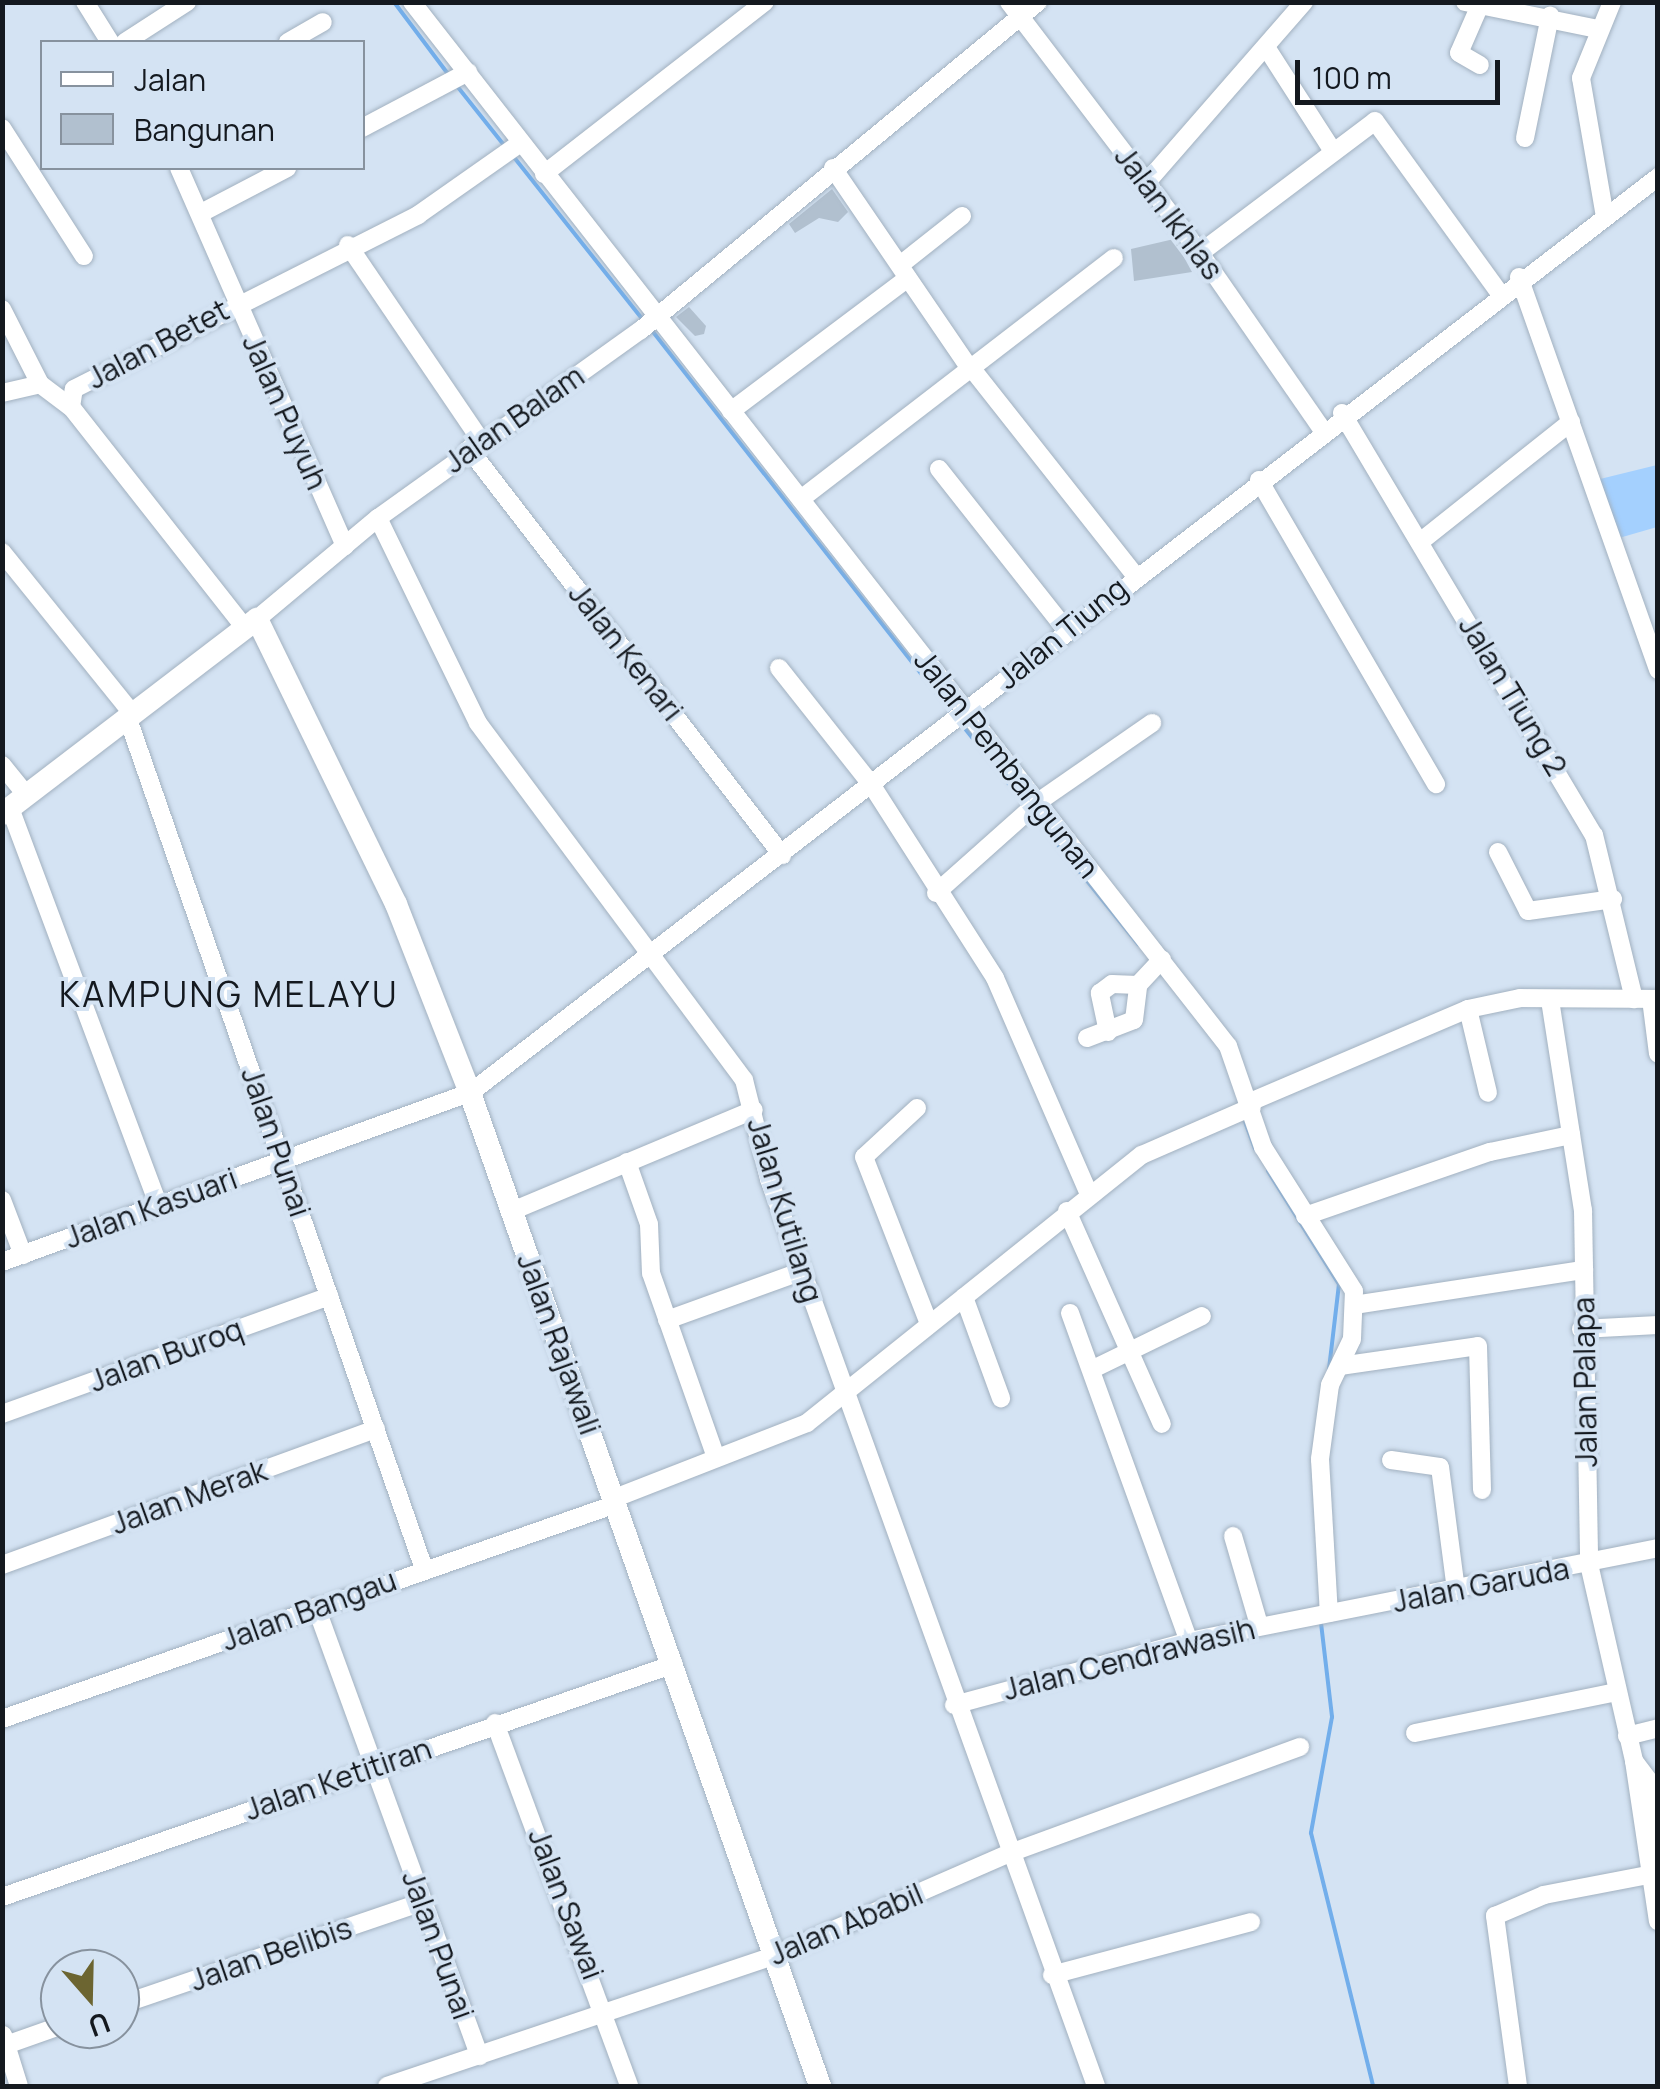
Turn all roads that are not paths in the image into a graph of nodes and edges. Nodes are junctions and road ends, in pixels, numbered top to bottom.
1 (86, 2) edge
2 (187, 2) edge
3 (437, 2) edge
4 (764, 2) edge
5 (1038, 2) edge
6 (1304, 2) edge
7 (1612, 2) edge
8 (1472, 4) edge
9 (416, 8) edge
10 (1014, 9) edge
11 (1550, 16) junction
12 (323, 22) dead end
13 (1598, 29) junction
14 (109, 40) edge
15 (127, 40) edge
16 (292, 40) edge
17 (1266, 47) junction
18 (1480, 65) dead end
19 (466, 72) junction
20 (365, 126) edge
21 (2, 128) edge
22 (1525, 138) dead end
23 (519, 144) junction
24 (1332, 150) junction
25 (833, 168) junction
26 (181, 170) edge
27 (283, 170) edge
28 (544, 174) junction
29 (1658, 177) edge
30 (1147, 182) junction
31 (203, 212) junction
32 (962, 216) dead end
33 (1605, 218) junction
34 (348, 244) junction
35 (1200, 253) junction
36 (84, 256) dead end
37 (1114, 258) dead end
38 (904, 272) junction
39 (1518, 277) junction
40 (1499, 292) junction
41 (236, 301) junction
42 (2, 308) edge
43 (651, 322) junction
44 (968, 366) junction
45 (40, 384) junction
46 (2, 393) edge
47 (71, 407) junction
48 (731, 411) junction
49 (1342, 413) junction
50 (1570, 422) junction
51 (1322, 429) junction
52 (475, 445) junction
53 (940, 469) dead end
54 (1259, 480) junction
55 (801, 498) junction
56 (378, 518) junction
57 (1420, 542) junction
58 (344, 546) junction
59 (2, 552) edge
60 (1134, 574) junction
61 (250, 623) junction
62 (1066, 630) junction
63 (779, 668) dead end
64 (1658, 670) edge
65 (129, 714) junction
66 (963, 714) junction
67 (1152, 723) dead end
68 (2, 765) edge
69 (871, 784) junction
70 (1436, 784) dead end
71 (13, 806) edge
72 (1030, 810) junction
73 (1498, 852) dead end
74 (782, 856) junction
75 (936, 893) junction
76 (1613, 899) junction
77 (652, 952) junction
78 (1151, 970) junction
79 (1647, 999) edge
80 (1550, 1000) junction
81 (1468, 1009) junction
82 (1108, 1032) junction
83 (1087, 1038) dead end
84 (1658, 1054) edge
85 (470, 1093) junction
86 (1488, 1093) dead end
87 (1250, 1106) junction
88 (917, 1108) dead end
89 (754, 1110) junction
90 (1571, 1135) junction
91 (282, 1160) junction
92 (627, 1162) junction
93 (1089, 1194) junction
94 (2, 1200) edge
95 (159, 1206) junction
96 (512, 1211) junction
97 (1068, 1211) junction
98 (1305, 1216) junction
99 (23, 1255) junction
100 (2, 1262) edge
101 (1584, 1270) junction
102 (802, 1271) junction
103 (329, 1296) junction
104 (964, 1297) junction
105 (1354, 1305) junction
106 (1070, 1313) dead end
107 (1202, 1316) dead end
108 (667, 1320) junction
109 (928, 1321) junction
110 (1658, 1325) edge
111 (1581, 1329) junction
112 (1130, 1352) junction
113 (1340, 1366) junction
114 (1093, 1369) junction
115 (844, 1387) junction
116 (1001, 1398) dead end
117 (2, 1414) edge
118 (1162, 1424) dead end
119 (376, 1429) junction
120 (716, 1458) junction
121 (1391, 1460) dead end
122 (1482, 1490) dead end
123 (615, 1501) junction
124 (1233, 1536) dead end
125 (1658, 1548) edge
126 (2, 1564) edge
127 (1589, 1564) junction
128 (424, 1569) junction
129 (1456, 1591) junction
130 (316, 1607) junction
131 (1328, 1614) junction
132 (1303, 1618) joint
133 (1259, 1626) junction
134 (1189, 1640) junction
135 (674, 1664) junction
136 (1616, 1692) junction
137 (954, 1705) junction
138 (2, 1719) edge
139 (496, 1723) junction
140 (1658, 1728) edge
141 (1415, 1733) dead end
142 (1627, 1736) junction
143 (1300, 1747) dead end
144 (374, 1767) junction
145 (1643, 1771) edge
146 (1658, 1832) edge
147 (1010, 1853) junction
148 (1654, 1873) edge
149 (2, 1897) edge
150 (422, 1902) junction
151 (1658, 1921) edge
152 (1252, 1922) dead end
153 (774, 1956) junction
154 (1052, 1976) junction
155 (140, 1998) edge
156 (608, 2013) junction
157 (40, 2031) edge
158 (4, 2039) edge
159 (479, 2056) junction
160 (20, 2086) edge
161 (388, 2086) edge
162 (629, 2086) edge
163 (820, 2086) edge
164 (1096, 2086) edge
165 (1518, 2086) edge

1 - 14 street
2 - 15 street
3 - 9 street
4 - 28 street
5 - 10 street, Jalan Balam
6 - 17 street
7 - 13 street
8 - 11 street
8 - 18 street
9 - 19 street, Jalan Pembangunan
10 - 25 street, Jalan Balam
10 - 30 street, Jalan Ikhlas
11 - 13 street
11 - 22 street
12 - 16 street
13 - 33 street
17 - 24 street
17 - 30 street
19 - 20 street
19 - 23 street, Jalan Pembangunan
21 - 36 street
23 - 28 street, Jalan Pembangunan
23 - 34 street, Jalan Betet
24 - 35 street
24 - 40 street
25 - 38 street
25 - 43 street, Jalan Balam
26 - 31 street, Jalan Puyuh
27 - 31 street
28 - 43 street, Jalan Pembangunan
29 - 33 street, Jalan Tiung
30 - 35 street, Jalan Ikhlas
31 - 41 street, Jalan Puyuh
32 - 38 street
33 - 39 street, Jalan Tiung
34 - 41 street, Jalan Betet
34 - 52 street, Jalan Kenari
35 - 51 street, Jalan Ikhlas
37 - 44 street
38 - 44 street
38 - 48 street
39 - 40 street, Jalan Tiung
39 - 50 street
40 - 49 street, Jalan Tiung
41 - 47 street, Jalan Betet
41 - 58 street, Jalan Puyuh
42 - 45 street
43 - 48 street, Jalan Pembangunan
43 - 52 street, Jalan Balam
44 - 55 street
44 - 60 street
45 - 46 street
45 - 47 street
47 - 61 street, Jalan Betet
48 - 55 street, Jalan Pembangunan
49 - 51 street, Jalan Tiung
49 - 57 street, Jalan Tiung 2
50 - 57 street
50 - 64 street
51 - 54 street, Jalan Tiung
52 - 56 street, Jalan Balam
52 - 74 street, Jalan Kenari
53 - 62 street
54 - 60 street, Jalan Tiung
54 - 70 street
55 - 66 street, Jalan Pembangunan
56 - 58 street, Jalan Balam
56 - 77 street, Jalan Kutilang
57 - 76 street, Jalan Tiung 2
58 - 61 street, Jalan Balam
59 - 65 street, Jalan Punai
60 - 62 street, Jalan Tiung
61 - 65 main road, Jalan Balam
61 - 85 main road, Jalan Rajawali
62 - 66 street, Jalan Tiung
63 - 69 street
65 - 71 main road, Jalan Balam
65 - 91 street, Jalan Punai
66 - 69 street, Jalan Tiung
66 - 72 street, Jalan Pembangunan
67 - 72 street
68 - 71 street
69 - 74 street, Jalan Tiung
69 - 75 street
71 - 95 street
72 - 75 street, Jalan Pembangunan
72 - 78 street, Jalan Pembangunan
73 - 76 street
74 - 77 street, Jalan Tiung
75 - 93 street
76 - 79 street, Jalan Tiung 2
77 - 85 street, Jalan Tiung
77 - 89 street, Jalan Kutilang
78 - 82 street
78 - 82 street
78 - 87 street, Jalan Pembangunan
79 - 80 street, Jalan Bangau
79 - 84 street, Jalan Tiung 2
80 - 81 street, Jalan Bangau
80 - 90 street, Jalan Palapa
81 - 86 street
81 - 87 street, Jalan Bangau
82 - 83 street
85 - 91 street, Jalan Kasuari
85 - 96 main road, Jalan Rajawali
87 - 93 street, Jalan Bangau
87 - 98 street, Jalan Pembangunan
88 - 109 street
89 - 92 street
89 - 102 street, Jalan Kutilang
90 - 98 street
90 - 101 street, Jalan Palapa
91 - 95 street, Jalan Kasuari
91 - 103 street, Jalan Punai
92 - 96 street
92 - 108 street
93 - 97 street, Jalan Bangau
94 - 99 street
95 - 99 street, Jalan Kasuari
96 - 123 main road, Jalan Rajawali
97 - 104 street, Jalan Bangau
97 - 112 street
98 - 105 street, Jalan Pembangunan
99 - 100 street, Jalan Kasuari
101 - 105 street
101 - 111 street, Jalan Palapa
102 - 108 street
102 - 115 street, Jalan Kutilang
103 - 117 street, Jalan Buroq
103 - 119 street, Jalan Punai
104 - 109 street, Jalan Bangau
104 - 116 street
105 - 113 street
106 - 114 street
107 - 112 street
108 - 120 street
109 - 115 street, Jalan Bangau
110 - 111 street
111 - 127 street, Jalan Palapa
112 - 114 street
112 - 118 street
113 - 122 street
113 - 131 street
114 - 134 street
115 - 120 street, Jalan Bangau
115 - 137 street, Jalan Kutilang
119 - 126 street, Jalan Merak
119 - 128 street, Jalan Punai
120 - 123 street, Jalan Bangau
121 - 129 street
123 - 128 street, Jalan Bangau
123 - 135 main road, Jalan Rajawali
124 - 133 street
125 - 127 street, Jalan Garuda
127 - 129 street, Jalan Garuda
127 - 136 street, Jalan Palapa
128 - 130 street, Jalan Bangau
129 - 131 street, Jalan Garuda
130 - 138 street, Jalan Bangau
130 - 144 street, Jalan Punai
131 - 132 street, Jalan Garuda
132 - 133 street, Jalan Cendrawasih
133 - 134 street, Jalan Cendrawasih
134 - 137 street, Jalan Cendrawasih
135 - 139 street, Jalan Ketitiran
135 - 153 main road, Jalan Rajawali
136 - 141 street
136 - 142 street, Jalan Palapa
137 - 147 street, Jalan Kutilang
139 - 144 street, Jalan Ketitiran
139 - 156 street, Jalan Sawai
140 - 142 street
142 - 145 street, Jalan Palapa
143 - 147 street, Jalan Ababil
144 - 149 street, Jalan Ketitiran
144 - 150 street, Jalan Punai
145 - 146 street, Jalan Palapa
145 - 148 street, Jalan Palapa
147 - 153 street, Jalan Ababil
147 - 154 street, Jalan Kutilang
148 - 151 street, Jalan Palapa
148 - 165 street
150 - 155 street, Jalan Belibis
150 - 159 street, Jalan Punai
152 - 154 street
153 - 156 street, Jalan Ababil
153 - 163 main road, Jalan Rajawali
154 - 164 street, Jalan Kutilang
156 - 159 street, Jalan Ababil
156 - 162 street, Jalan Sawai
157 - 158 street
158 - 160 street
159 - 161 street, Jalan Ababil

